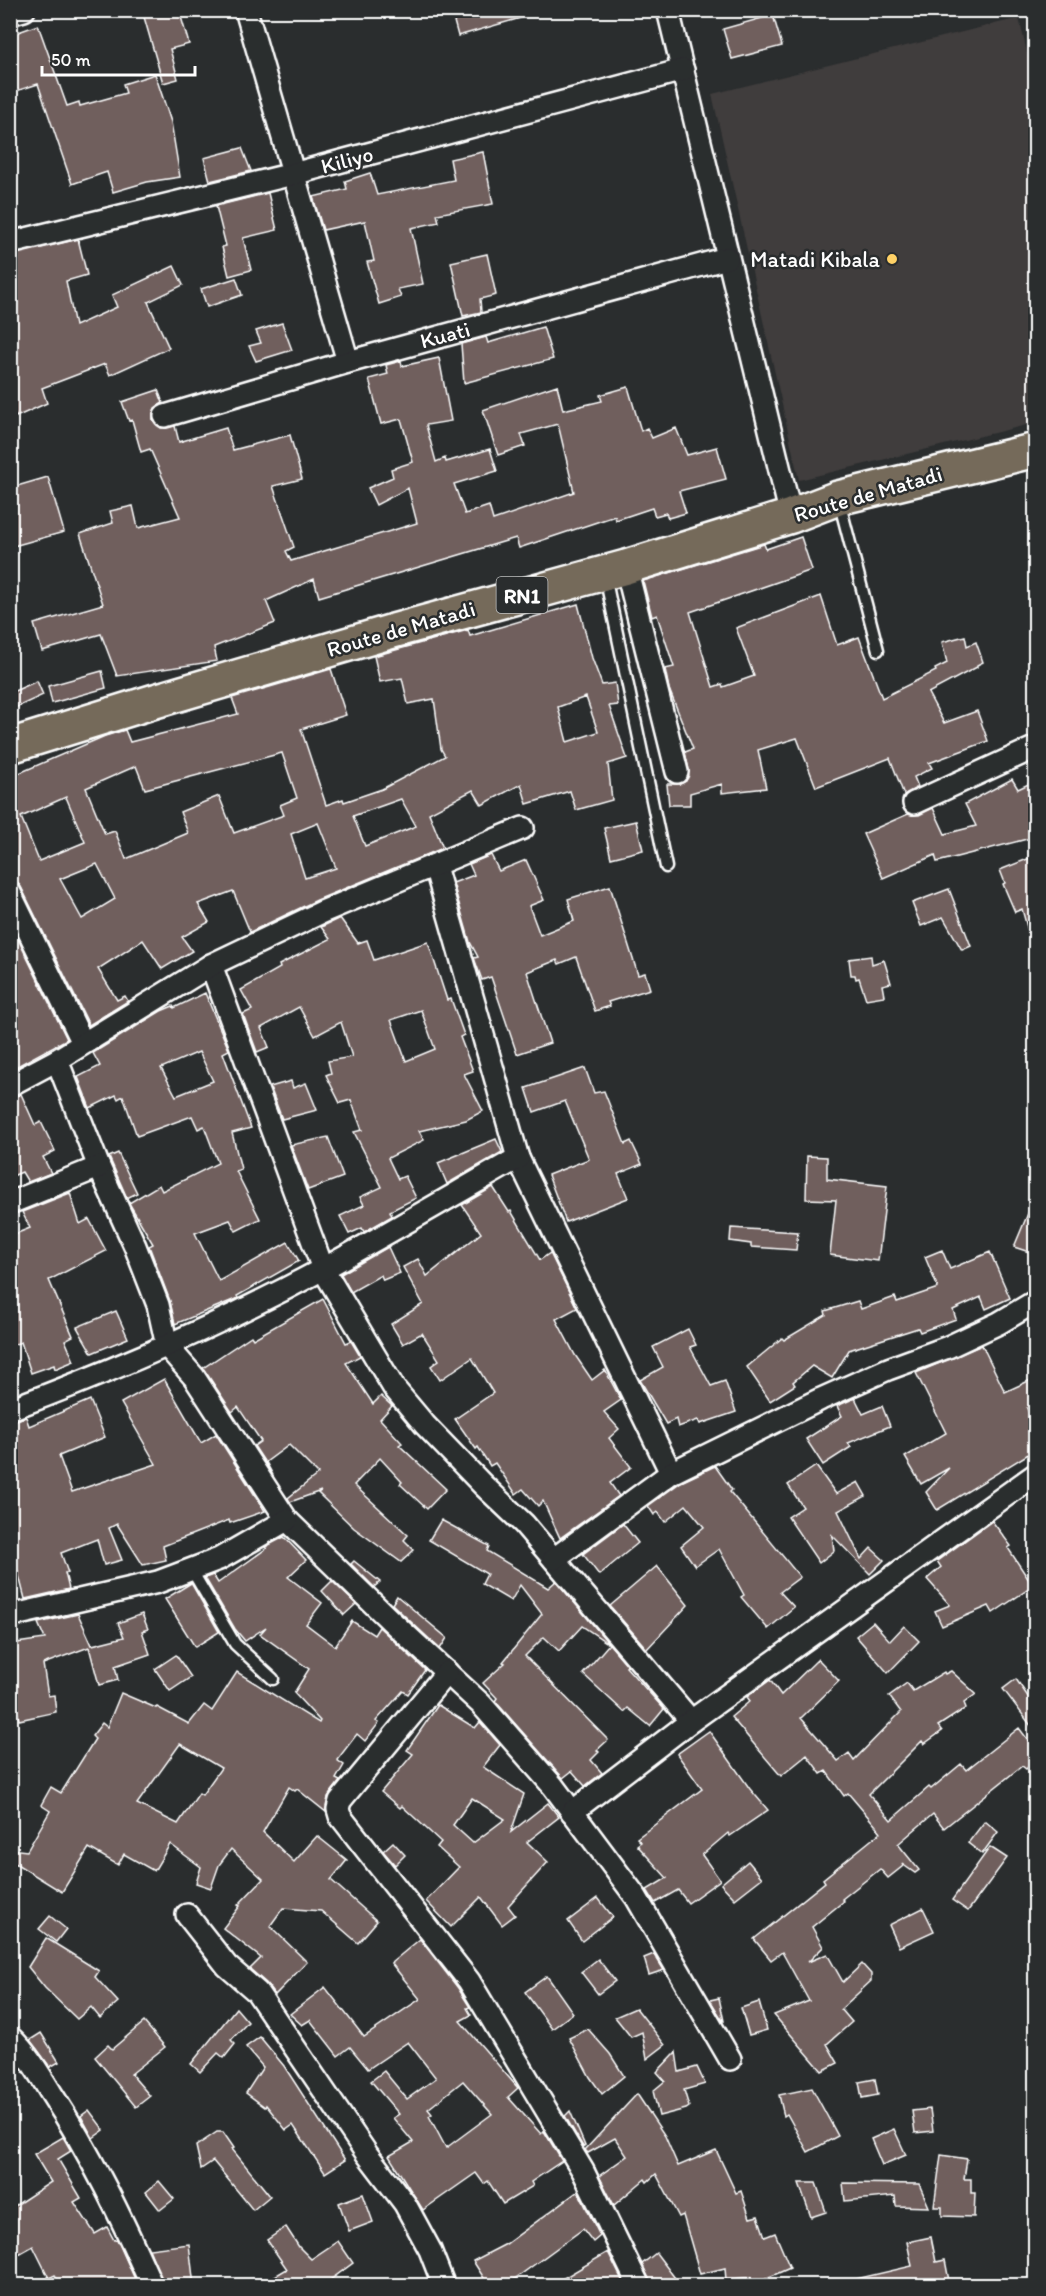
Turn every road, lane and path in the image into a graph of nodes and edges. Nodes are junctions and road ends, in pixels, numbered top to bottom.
1 (24, 10) edge
2 (246, 10) edge
3 (668, 10) edge
4 (10, 14) edge
5 (682, 70) junction
6 (293, 174) junction
7 (10, 243) edge
8 (727, 258) junction
9 (348, 362) junction
10 (165, 416) dead end
11 (1035, 450) edge
12 (838, 498) junction
13 (791, 516) junction
14 (616, 570) junction
15 (878, 650) dead end
16 (10, 747) edge
17 (1035, 747) edge
18 (677, 772) dead end
19 (914, 803) dead end
20 (523, 828) dead end
21 (435, 866) junction
22 (666, 867) dead end
23 (10, 894) edge
24 (211, 965) junction
25 (83, 1043) junction
26 (57, 1060) junction
27 (10, 1085) edge
28 (518, 1158) junction
29 (99, 1167) junction
30 (10, 1203) edge
31 (323, 1269) junction
32 (1035, 1301) edge
33 (167, 1346) junction
34 (10, 1409) edge
35 (671, 1473) junction
36 (1035, 1474) edge
37 (287, 1520) junction
38 (554, 1559) junction
39 (191, 1569) junction
40 (10, 1616) edge
41 (447, 1672) junction
42 (273, 1679) dead end
43 (691, 1721) junction
44 (572, 1812) junction
45 (188, 1915) dead end
46 (10, 2037) edge
47 (730, 2059) dead end
48 (152, 2286) edge
49 (444, 2286) edge
50 (639, 2286) edge

1 - 4 street
2 - 6 street
3 - 5 street
5 - 6 street, Kiliyo
5 - 8 street
6 - 7 street, Kiliyo
6 - 9 street
8 - 9 street, Kuati
8 - 13 street
9 - 10 street, Kuati
11 - 12 highway, Route de Matadi / RN1
12 - 13 highway, Route de Matadi / RN1
12 - 15 lane
13 - 14 highway, Route de Matadi / RN1
14 - 16 highway, Route de Matadi / RN1
14 - 18 street
14 - 22 lane
17 - 19 street
20 - 21 street
21 - 24 street
21 - 28 street
23 - 25 street
24 - 25 street
24 - 31 street
25 - 26 street
26 - 27 street
26 - 29 street
28 - 31 street
28 - 35 street
29 - 30 street
29 - 33 street
31 - 33 street
31 - 38 street
32 - 35 street
33 - 34 street
33 - 37 street
35 - 38 street
36 - 43 street
37 - 39 street
37 - 41 street
38 - 43 street
39 - 40 street
39 - 42 lane
41 - 44 street
41 - 50 street
43 - 44 street
44 - 47 street
45 - 49 street
46 - 48 street

